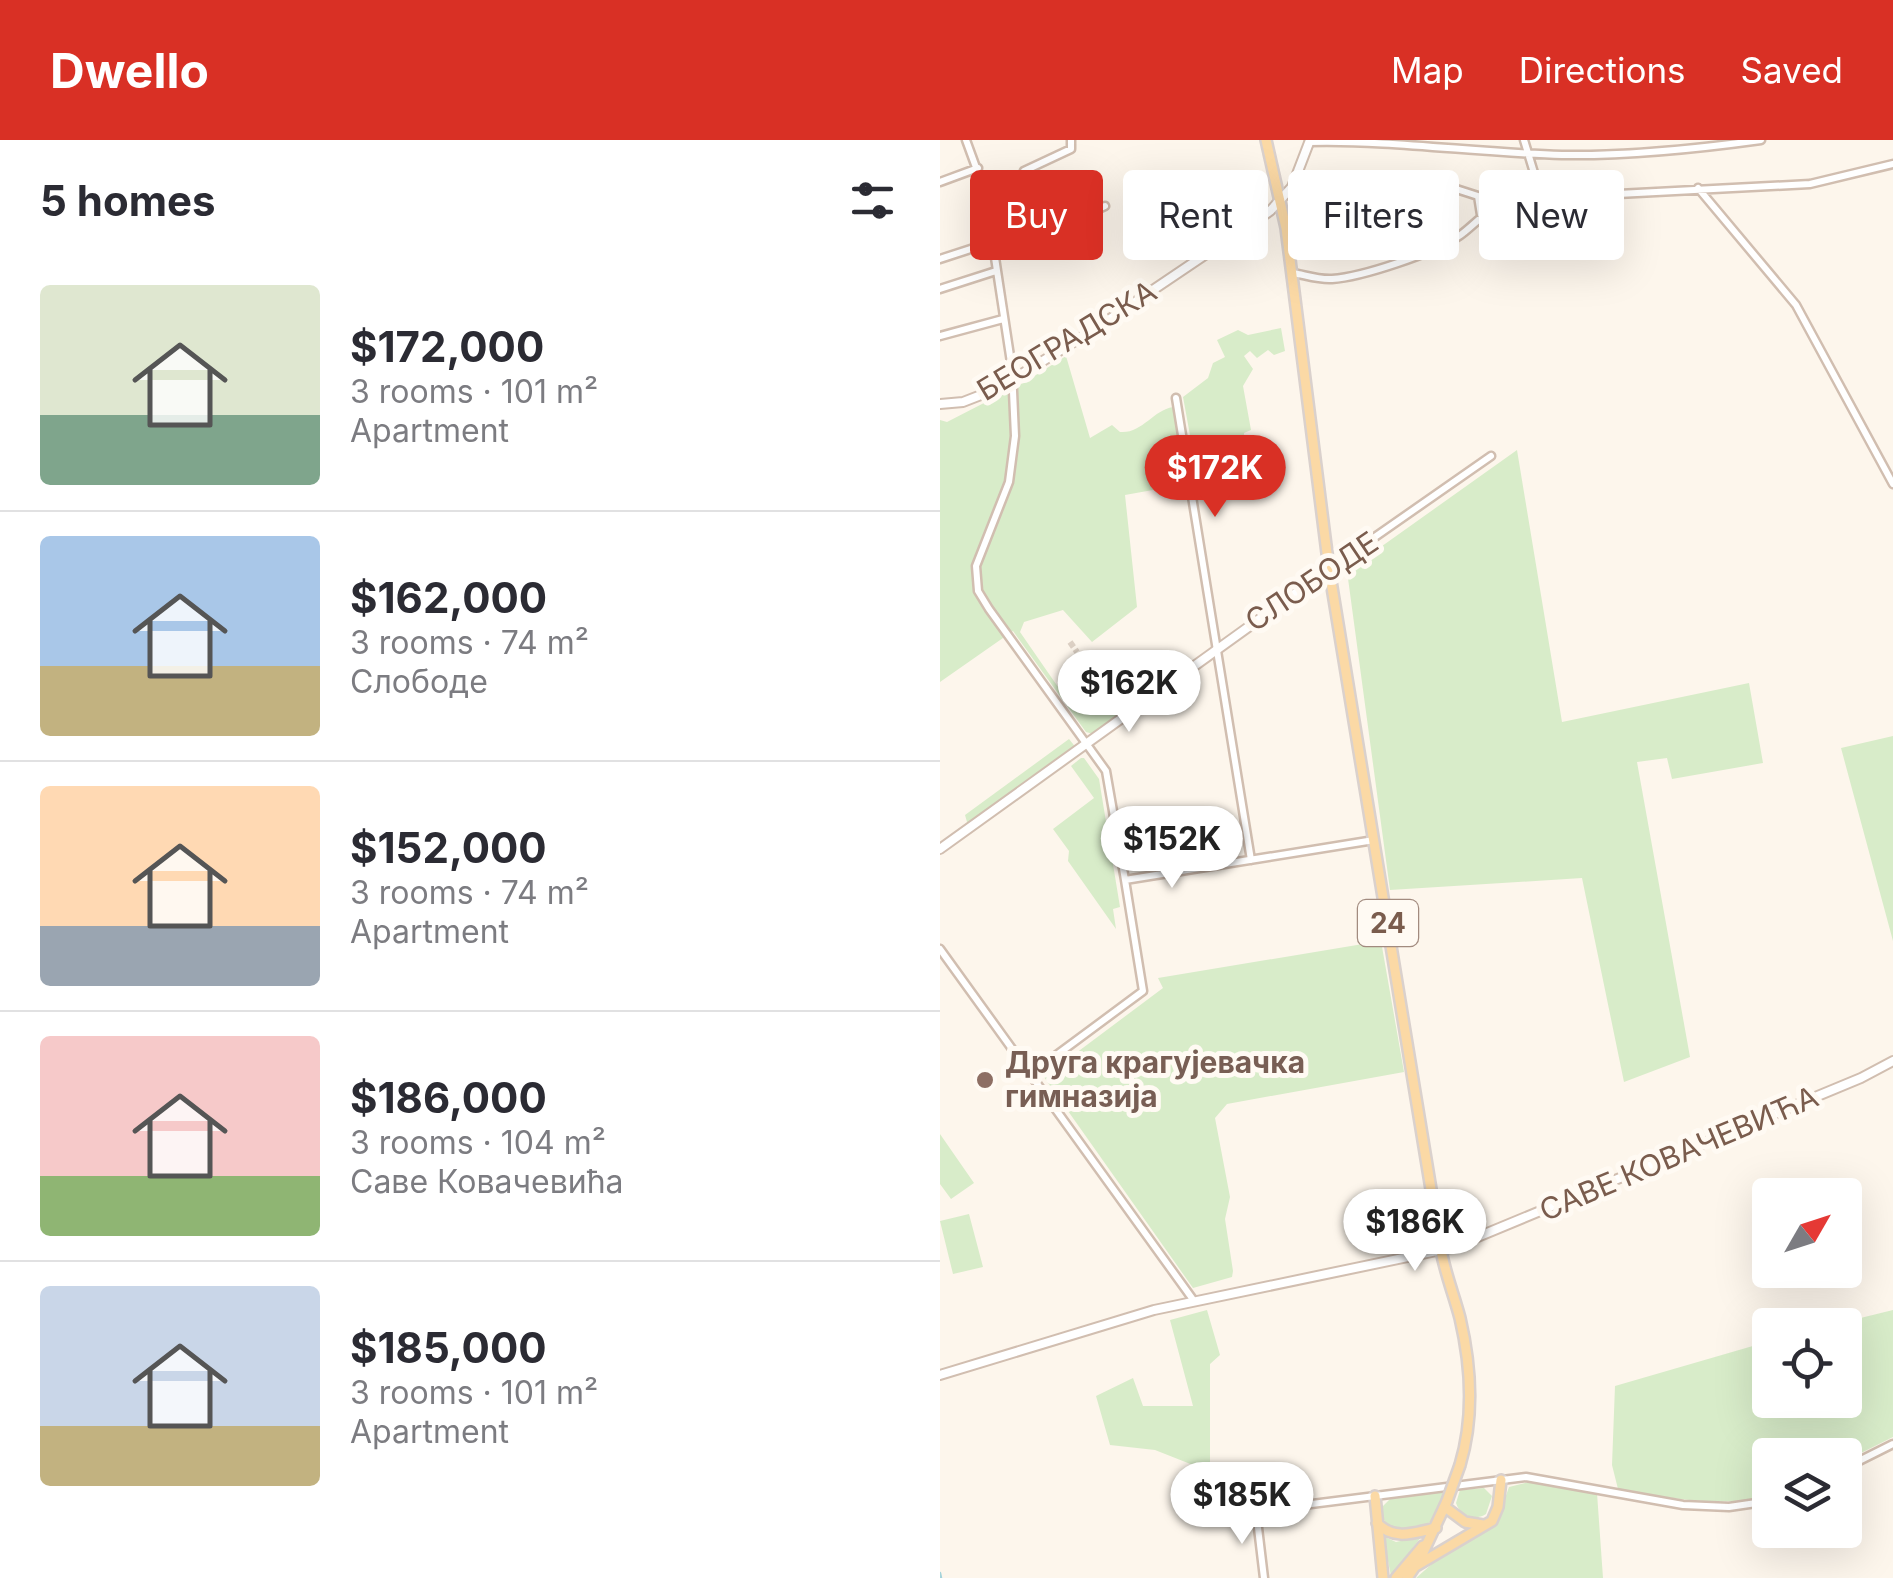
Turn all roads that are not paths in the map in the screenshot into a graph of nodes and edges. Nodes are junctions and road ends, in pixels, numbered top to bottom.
1 (966, 140) edge
2 (1266, 140) edge
3 (1524, 140) edge
4 (1761, 140) edge
5 (1310, 141) edge
6 (1072, 143) edge
7 (1526, 153) junction
8 (1893, 164) edge
9 (978, 168) joint
10 (1026, 170) edge
11 (1533, 170) edge
12 (940, 182) edge
13 (1698, 188) junction
14 (1624, 195) edge
15 (1282, 201) junction
16 (1479, 218) edge
17 (970, 252) edge
18 (940, 259) edge
19 (994, 260) edge
20 (996, 270) junction
21 (1293, 274) junction
22 (940, 289) edge
23 (1003, 319) junction
24 (940, 336) edge
25 (1012, 381) junction
26 (1176, 398) dead end
27 (940, 404) edge
28 (1491, 456) dead end
29 (1893, 484) edge
30 (1329, 569) junction
31 (1216, 648) junction
32 (1085, 744) junction
33 (1374, 840) junction
34 (940, 849) edge
35 (1251, 860) junction
36 (1126, 880) junction
37 (940, 949) edge
38 (1893, 1061) edge
39 (1031, 1074) junction
40 (1441, 1250) junction
41 (1194, 1301) junction
42 (940, 1375) edge
43 (1893, 1444) edge
44 (1862, 1460) edge
45 (1500, 1480) junction
46 (1375, 1496) junction
47 (1752, 1503) edge
48 (1446, 1504) junction
49 (1377, 1522) junction
50 (1486, 1526) junction
51 (1434, 1532) junction
52 (1416, 1566) junction
53 (1264, 1578) edge
54 (1383, 1578) edge
55 (1396, 1578) edge
56 (1408, 1578) edge

1 - 9 street
2 - 15 main road, 24
3 - 7 street
4 - 7 street
5 - 7 street
5 - 15 street, БЕОГРАДСКА
6 - 10 street
7 - 11 street
8 - 13 street
9 - 12 street
13 - 14 street
13 - 29 street
15 - 21 main road, 24
15 - 25 street, БЕОГРАДСКА
16 - 21 street
17 - 18 street
19 - 20 street
20 - 22 street
20 - 23 street
21 - 30 main road, 24
23 - 24 street
23 - 25 street
25 - 27 street, БЕОГРАДСКА
25 - 32 street
26 - 31 street
28 - 30 street, СЛОБОДЕ
30 - 31 street, СЛОБОДЕ
30 - 33 main road, 24
31 - 32 street, СЛОБОДЕ
31 - 35 street
32 - 34 street, СЛОБОДЕ
32 - 36 street
33 - 35 street
33 - 40 main road, 24
35 - 36 street
36 - 39 street
37 - 39 street
38 - 40 street, САВЕ КОВАЧЕВИЋА
39 - 41 street
40 - 41 street, САВЕ КОВАЧЕВИЋА
40 - 48 main road, 24, bridge
41 - 42 street, САВЕ КОВАЧЕВИЋА
43 - 44 street
45 - 46 street
45 - 47 street
45 - 50 main road
46 - 49 main road
46 - 53 street
48 - 50 main road
48 - 51 main road, 24
49 - 51 main road
49 - 54 main road
50 - 52 main road
51 - 52 main road, 24
51 - 55 main road, 24
52 - 56 main road, 24

